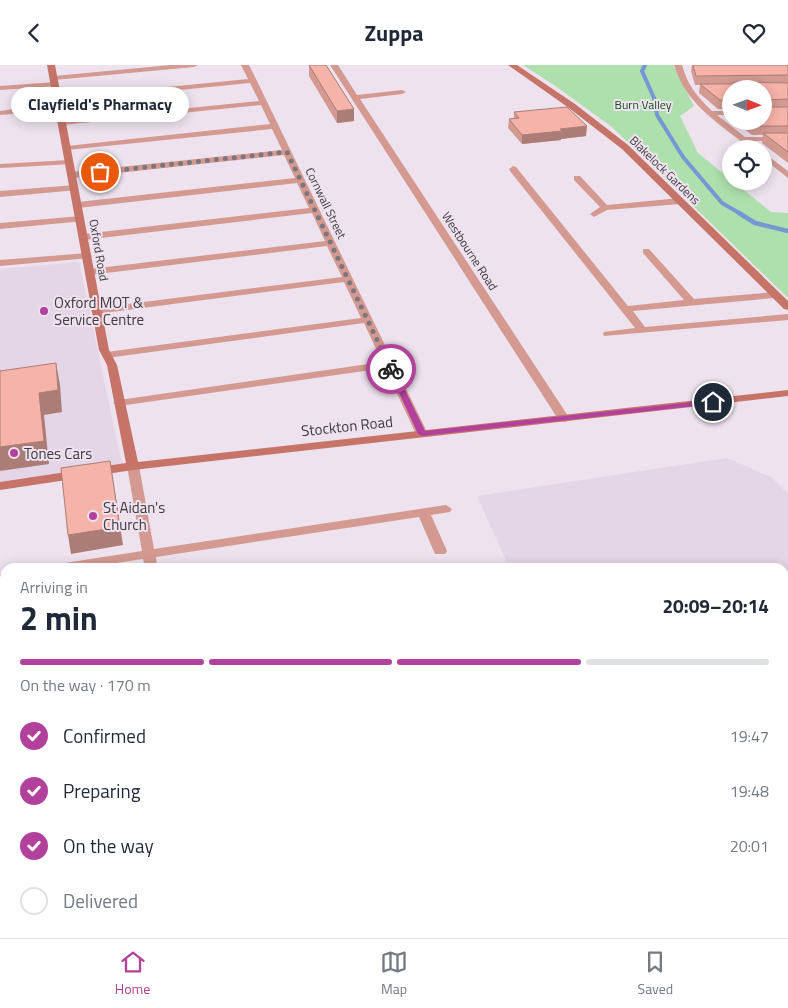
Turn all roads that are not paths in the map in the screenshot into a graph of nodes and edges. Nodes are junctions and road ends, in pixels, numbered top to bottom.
1 (51, 65) edge
2 (194, 65) edge
3 (245, 65) edge
4 (334, 65) edge
5 (512, 65) edge
6 (678, 66) edge
7 (687, 67) dead end
8 (54, 81) junction
9 (253, 81) junction
10 (0, 88) edge
11 (402, 92) dead end
12 (355, 97) junction
13 (58, 102) junction
14 (263, 103) junction
15 (0, 113) edge
16 (711, 113) junction
17 (722, 113) edge
18 (62, 123) junction
19 (275, 126) junction
20 (744, 139) joint
21 (788, 139) edge
22 (67, 148) junction
23 (287, 152) junction
24 (69, 162) junction
25 (772, 162) edge
26 (0, 166) edge
27 (778, 167) junction
28 (788, 167) edge
29 (513, 169) dead end
30 (72, 175) junction
31 (788, 175) edge
32 (577, 178) dead end
33 (300, 180) junction
34 (75, 188) junction
35 (0, 195) edge
36 (680, 201) junction
37 (78, 205) junction
38 (605, 208) junction
39 (315, 210) junction
40 (594, 213) dead end
41 (80, 219) junction
42 (0, 226) edge
43 (84, 237) junction
44 (331, 243) junction
45 (646, 251) dead end
46 (87, 256) junction
47 (0, 263) edge
48 (90, 272) junction
49 (348, 279) junction
50 (774, 295) junction
51 (691, 303) junction
52 (788, 307) edge
53 (625, 309) junction
54 (96, 311) junction
55 (788, 317) edge
56 (367, 320) junction
57 (642, 330) junction
58 (608, 334) dead end
59 (107, 355) junction
60 (388, 364) junction
61 (788, 393) edge
62 (119, 403) junction
63 (564, 419) junction
64 (422, 434) junction
65 (133, 467) junction
66 (0, 486) edge
67 (446, 509) dead end
68 (423, 512) junction
69 (440, 551) dead end
70 (149, 553) junction
71 (88, 563) edge
72 (150, 563) edge

1 - 8 street, Oxford Road
2 - 8 street
3 - 9 street, Cornwall Street
4 - 12 street, Westbourne Road
5 - 36 street, Blakelock Gardens
6 - 7 street
6 - 16 street
8 - 10 street
8 - 13 street, Oxford Road
9 - 13 street
9 - 14 street, Cornwall Street
11 - 12 street
12 - 63 street, Westbourne Road
13 - 15 street
13 - 18 street, Oxford Road
14 - 18 street
14 - 19 street, Cornwall Street
16 - 17 street
16 - 20 street
18 - 22 street, Oxford Road
19 - 22 street
19 - 23 street, Cornwall Street
20 - 21 street
22 - 24 street, Oxford Road
23 - 30 street
23 - 33 street, Cornwall Street
24 - 26 street
24 - 30 street, Oxford Road
25 - 27 street
27 - 28 street
27 - 31 street
29 - 53 street
30 - 34 street, Oxford Road
32 - 38 street
33 - 37 street
33 - 39 street, Cornwall Street
34 - 35 street
34 - 37 street, Oxford Road
36 - 38 street
36 - 50 street, Blakelock Gardens
37 - 41 street, Oxford Road
38 - 40 street
39 - 43 street
39 - 44 street, Cornwall Street
41 - 42 street
41 - 43 street, Oxford Road
43 - 46 street, Oxford Road
44 - 48 street
44 - 49 street, Cornwall Street
45 - 51 street
46 - 47 street
46 - 48 street, Oxford Road
48 - 54 street, Oxford Road
49 - 54 street
49 - 56 street, Cornwall Street
50 - 51 street
50 - 52 street, Blakelock Gardens
51 - 53 street
53 - 57 street
54 - 59 street, Oxford Road
55 - 57 street
56 - 59 street
56 - 60 street, Cornwall Street
57 - 58 street
59 - 62 street, Oxford Road
60 - 62 street
60 - 64 street, Cornwall Street
61 - 63 street, Stockton Road
62 - 65 street, Oxford Road
63 - 64 street, Stockton Road
64 - 65 street, Stockton Road
65 - 66 street, Stockton Road
65 - 70 street
67 - 68 street
68 - 69 street
68 - 70 street
70 - 71 street
70 - 72 street

